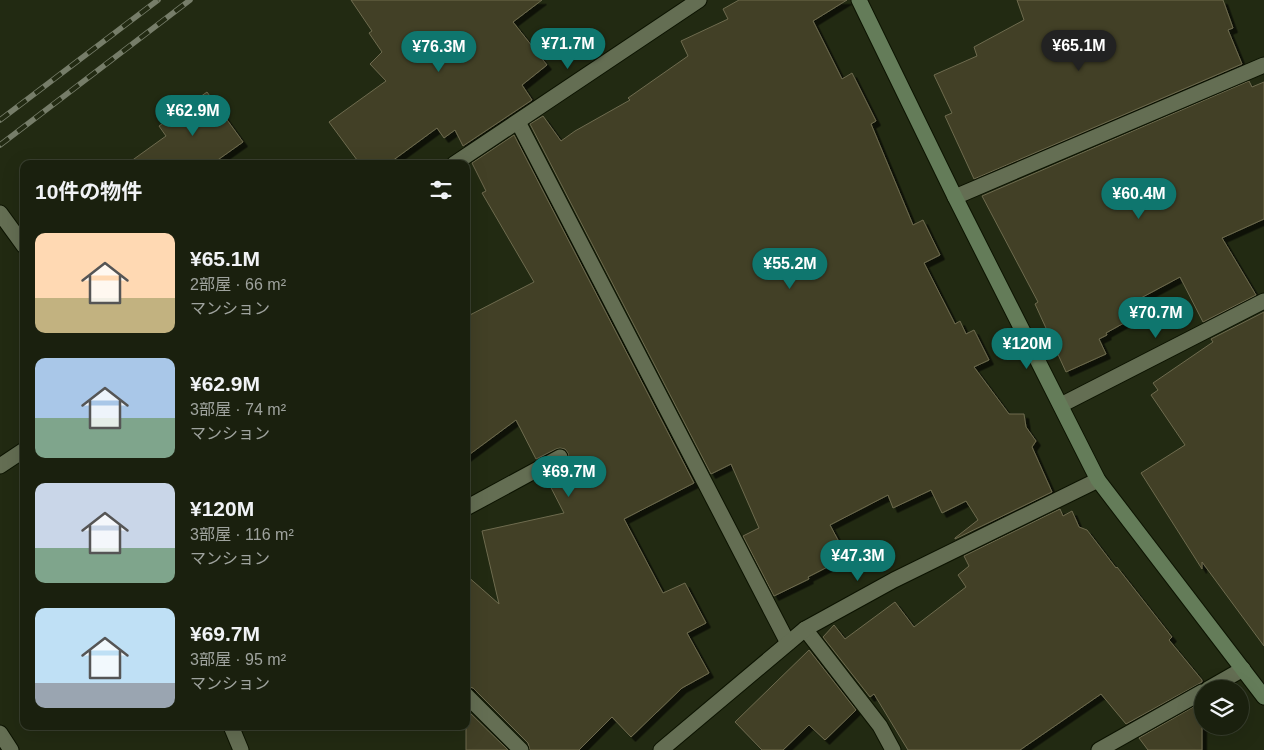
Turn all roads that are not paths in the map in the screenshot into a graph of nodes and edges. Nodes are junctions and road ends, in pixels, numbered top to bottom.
1 (699, 0) edge
2 (859, 0) edge
3 (1264, 65) edge
4 (518, 122) junction
5 (460, 160) edge
6 (955, 197) junction
7 (0, 213) edge
8 (20, 241) edge
9 (1264, 300) edge
10 (1061, 405) junction
11 (20, 453) edge
12 (560, 457) dead end
13 (0, 466) edge
14 (1098, 480) junction
15 (470, 506) edge
16 (805, 628) junction
17 (788, 642) junction
18 (1242, 669) junction
19 (1223, 680) edge
20 (1194, 696) edge
21 (1264, 698) edge
22 (470, 699) edge
23 (233, 730) edge
24 (0, 733) edge
25 (11, 750) edge
26 (241, 750) edge
27 (521, 750) edge
28 (661, 750) edge
29 (893, 750) edge
30 (1098, 750) edge

1 - 4 street
2 - 6 street
3 - 6 street
4 - 5 street
4 - 17 street
6 - 10 street
7 - 8 street
9 - 10 street
10 - 14 street
11 - 13 street
12 - 15 street
14 - 16 street
14 - 18 street
16 - 17 street
16 - 29 street
17 - 28 street
18 - 19 street
18 - 21 street
20 - 30 street
22 - 27 street
23 - 26 street
24 - 25 street

